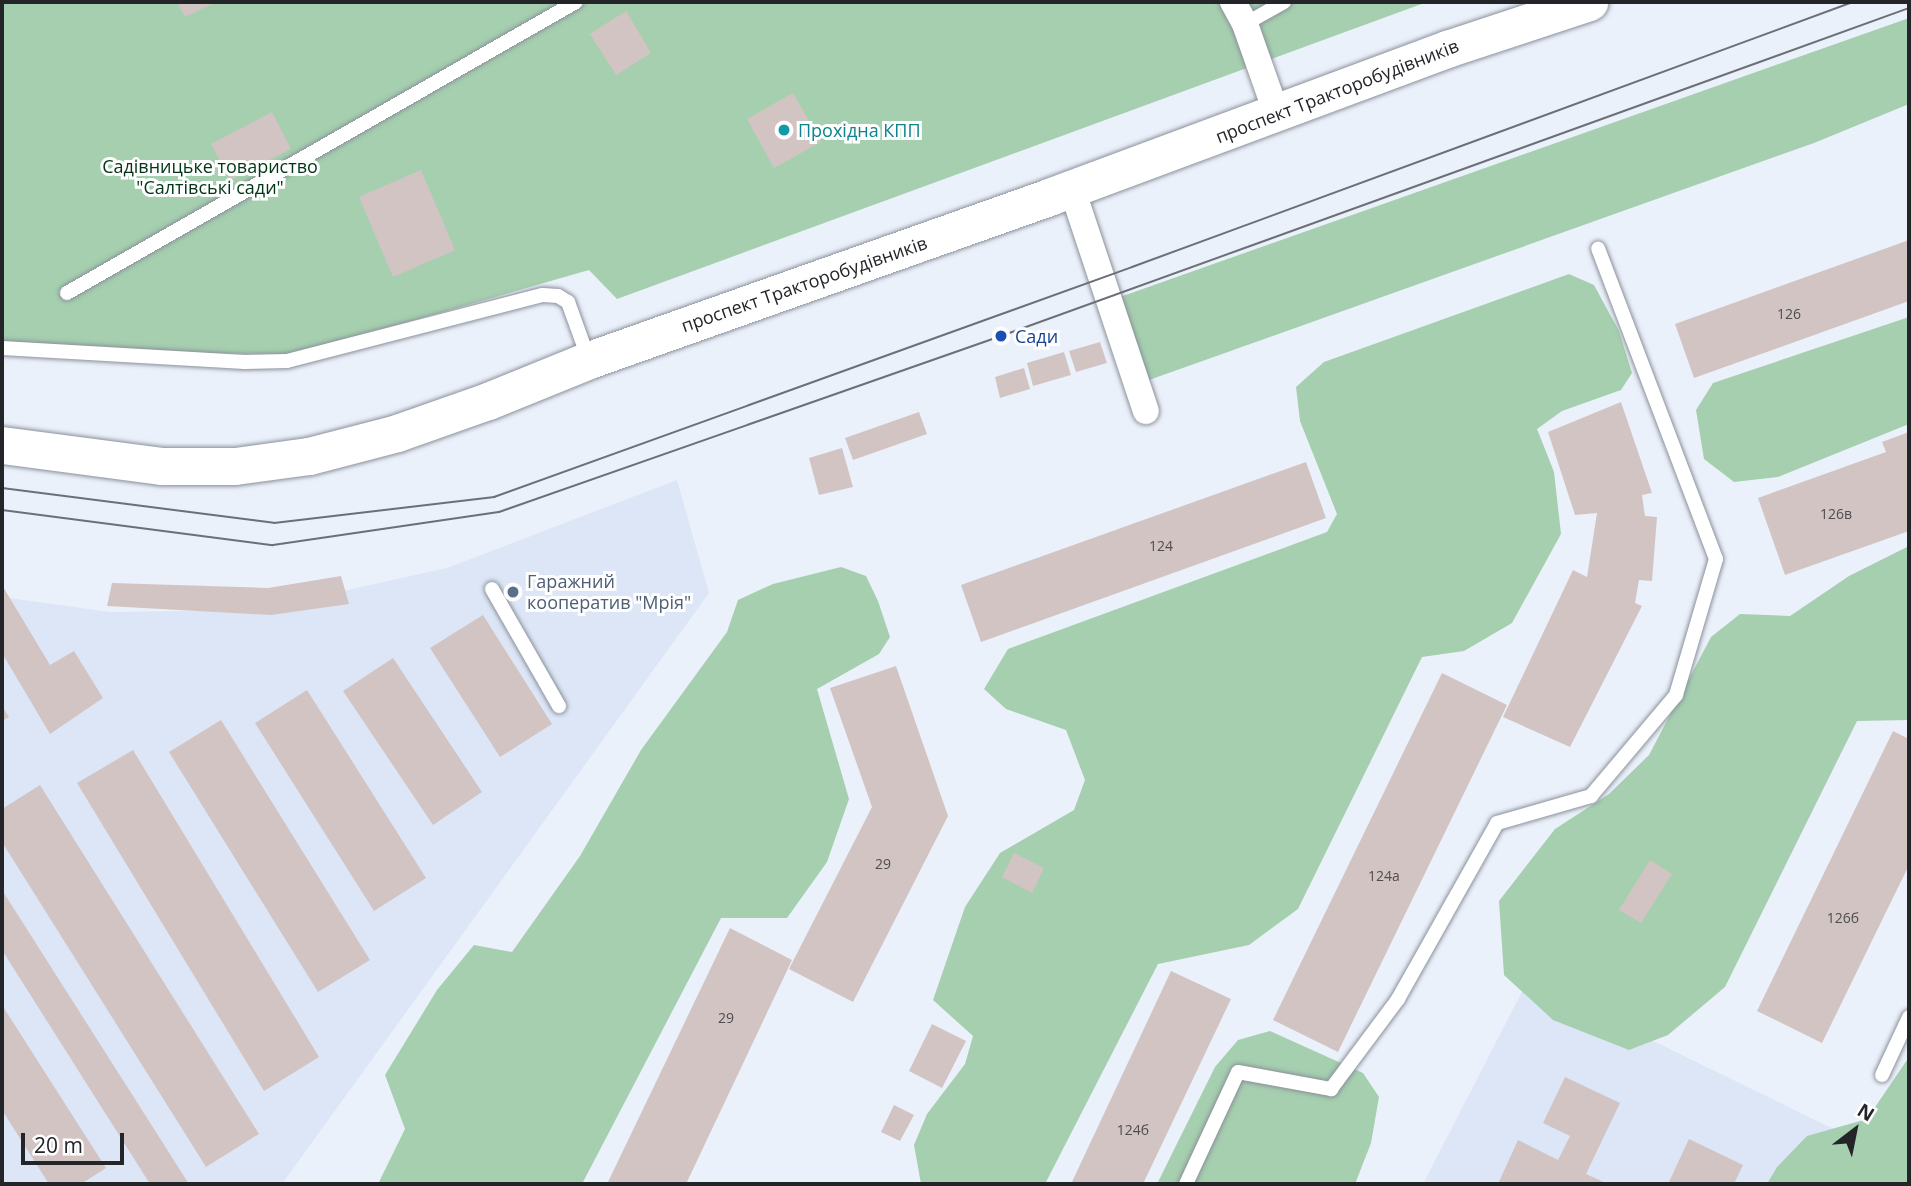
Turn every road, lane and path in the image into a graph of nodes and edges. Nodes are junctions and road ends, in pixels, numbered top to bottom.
1 (576, 2) edge
2 (1284, 2) edge
3 (1589, 2) edge
4 (1239, 13) edge
5 (1276, 115) junction
6 (1072, 189) junction
7 (1598, 249) dead end
8 (67, 293) dead end
9 (2, 348) edge
10 (589, 359) junction
11 (1146, 411) dead end
12 (2, 445) edge
13 (492, 589) dead end
14 (559, 706) dead end
15 (1909, 1017) edge
16 (1882, 1075) dead end
17 (1186, 1184) edge

1 - 8 lane
2 - 4 lane
3 - 5 main road, проспект Тракторобудівників
4 - 5 street
5 - 6 main road, проспект Тракторобудівників
6 - 10 main road, проспект Тракторобудівників
6 - 11 street
7 - 17 lane
9 - 10 lane
10 - 12 main road, проспект Тракторобудівників
13 - 14 lane
15 - 16 lane

